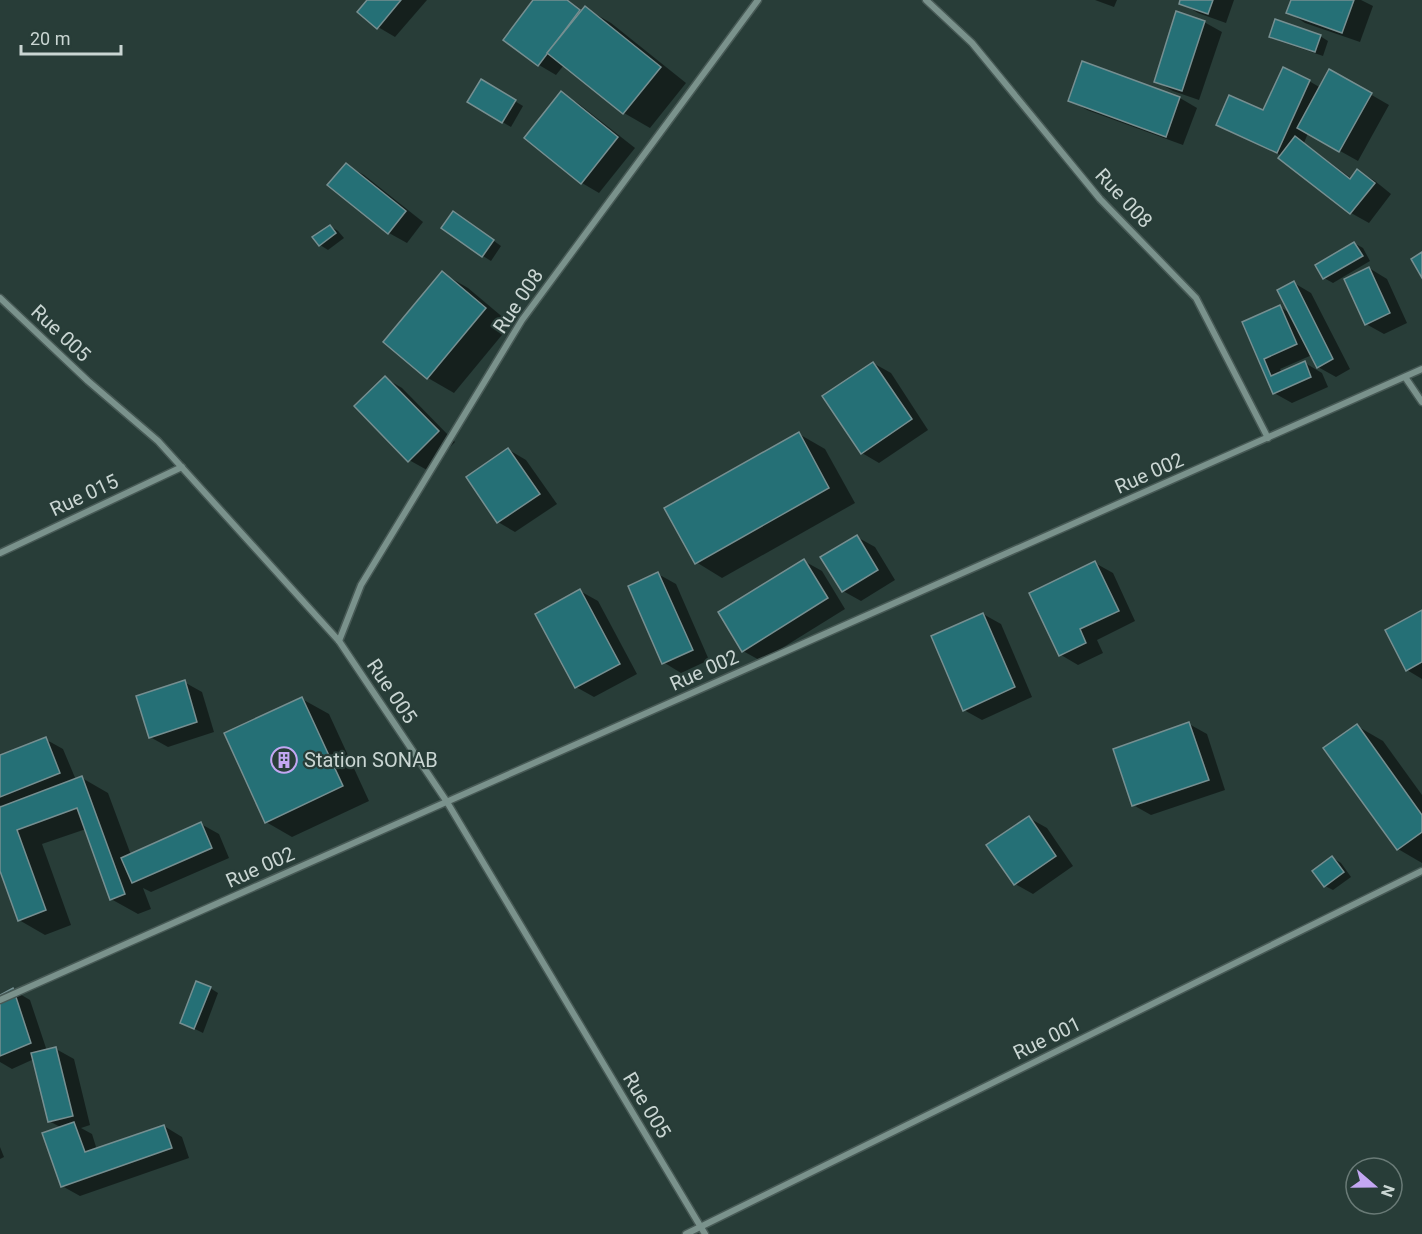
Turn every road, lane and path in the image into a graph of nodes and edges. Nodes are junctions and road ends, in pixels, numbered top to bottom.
1 (758, 0) edge
2 (926, 0) edge
3 (0, 298) edge
4 (1422, 369) edge
5 (1405, 377) junction
6 (1422, 402) edge
7 (1268, 438) junction
8 (182, 467) junction
9 (0, 553) edge
10 (339, 641) junction
11 (447, 802) junction
12 (1422, 871) edge
13 (0, 1000) edge
14 (700, 1226) junction
15 (686, 1234) edge
16 (705, 1234) edge

1 - 10 street, Rue 008
2 - 7 street, Rue 008
3 - 8 street, Rue 005
4 - 5 street, Rue 002
5 - 6 street
5 - 7 street, Rue 002
7 - 11 street, Rue 002
8 - 9 street, Rue 015
8 - 10 street, Rue 005
10 - 11 street, Rue 005
11 - 13 street, Rue 002
11 - 14 street, Rue 005
12 - 14 street, Rue 001
14 - 15 street, Rue 001
14 - 16 street, Rue 005

